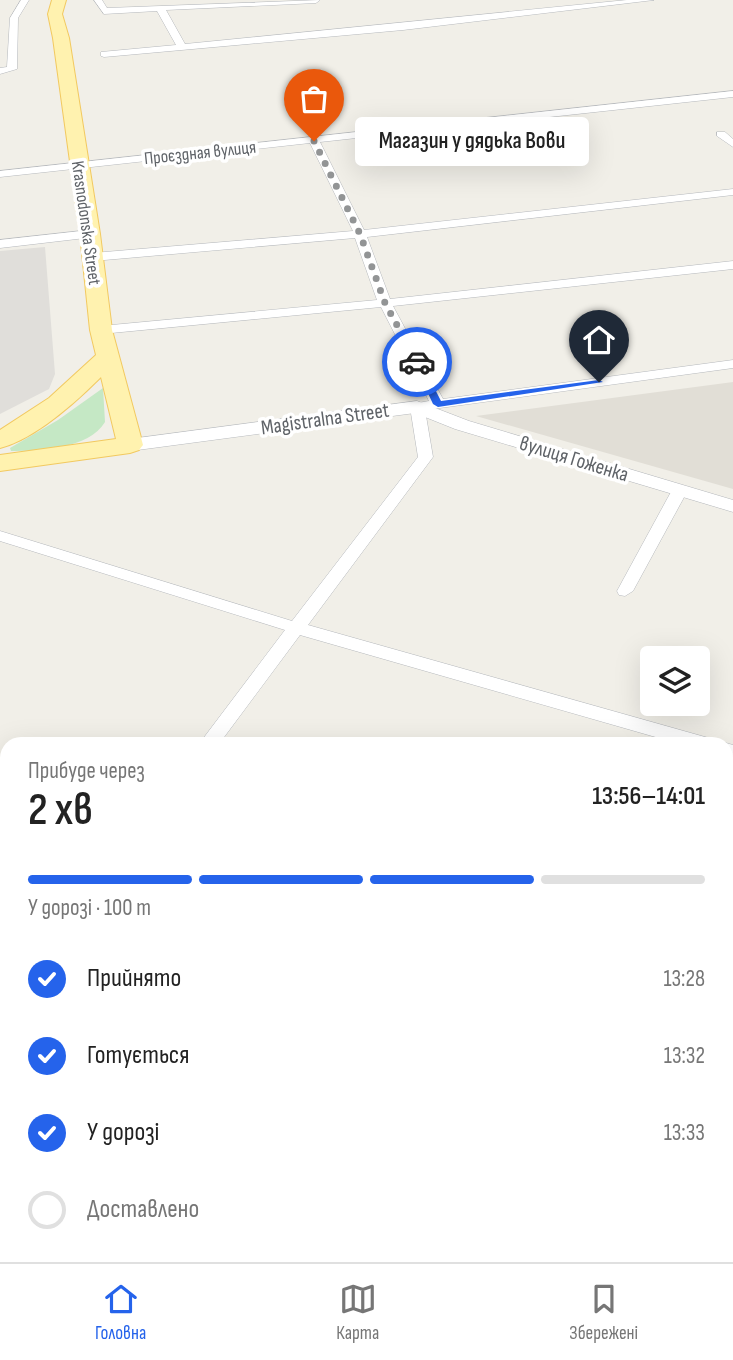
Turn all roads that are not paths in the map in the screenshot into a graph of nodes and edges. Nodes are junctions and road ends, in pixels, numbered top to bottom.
1 (25, 0) edge
2 (59, 0) edge
3 (98, 0) edge
4 (316, 0) edge
5 (650, 0) edge
6 (160, 8) junction
7 (0, 18) edge
8 (14, 18) junction
9 (182, 47) junction
10 (104, 54) dead end
11 (0, 71) edge
12 (733, 94) edge
13 (720, 134) dead end
14 (314, 141) junction
15 (733, 144) edge
16 (78, 165) junction
17 (0, 174) edge
18 (733, 192) edge
19 (90, 234) junction
20 (360, 234) junction
21 (0, 244) edge
22 (93, 257) junction
23 (733, 265) edge
24 (385, 303) junction
25 (101, 330) junction
26 (108, 356) junction
27 (733, 364) edge
28 (438, 404) junction
29 (417, 407) junction
30 (0, 440) edge
31 (130, 445) junction
32 (0, 463) edge
33 (680, 490) junction
34 (733, 506) edge
35 (0, 536) edge
36 (625, 591) dead end
37 (297, 628) junction
38 (213, 737) edge
39 (680, 737) edge

1 - 8 street
2 - 16 main road, Krasnodonska Street
3 - 6 street
4 - 6 street
5 - 9 street
6 - 9 street
7 - 8 street
8 - 11 street
9 - 10 street
12 - 14 street, Проєздная вулиця
13 - 15 street
14 - 16 street, Проєздная вулиця
14 - 20 street
16 - 17 street, Проєздная вулиця
16 - 19 main road, Krasnodonska Street
18 - 20 street
19 - 21 street
19 - 22 main road, Krasnodonska Street
20 - 22 street
20 - 24 street
22 - 25 main road, Krasnodonska Street
23 - 24 street
24 - 25 street
24 - 28 street
25 - 26 main road, Krasnodonska Street
26 - 30 main road
26 - 31 main road, Krasnodonska Street
27 - 28 street, Magistralna Street
28 - 29 street, Magistralna Street
29 - 31 street, Magistralna Street
29 - 33 street, вулиця Гоженка
29 - 37 street
31 - 32 main road, Magistralna Street
33 - 34 street, вулиця Гоженка
33 - 36 street
35 - 37 street
37 - 38 street
37 - 39 street

